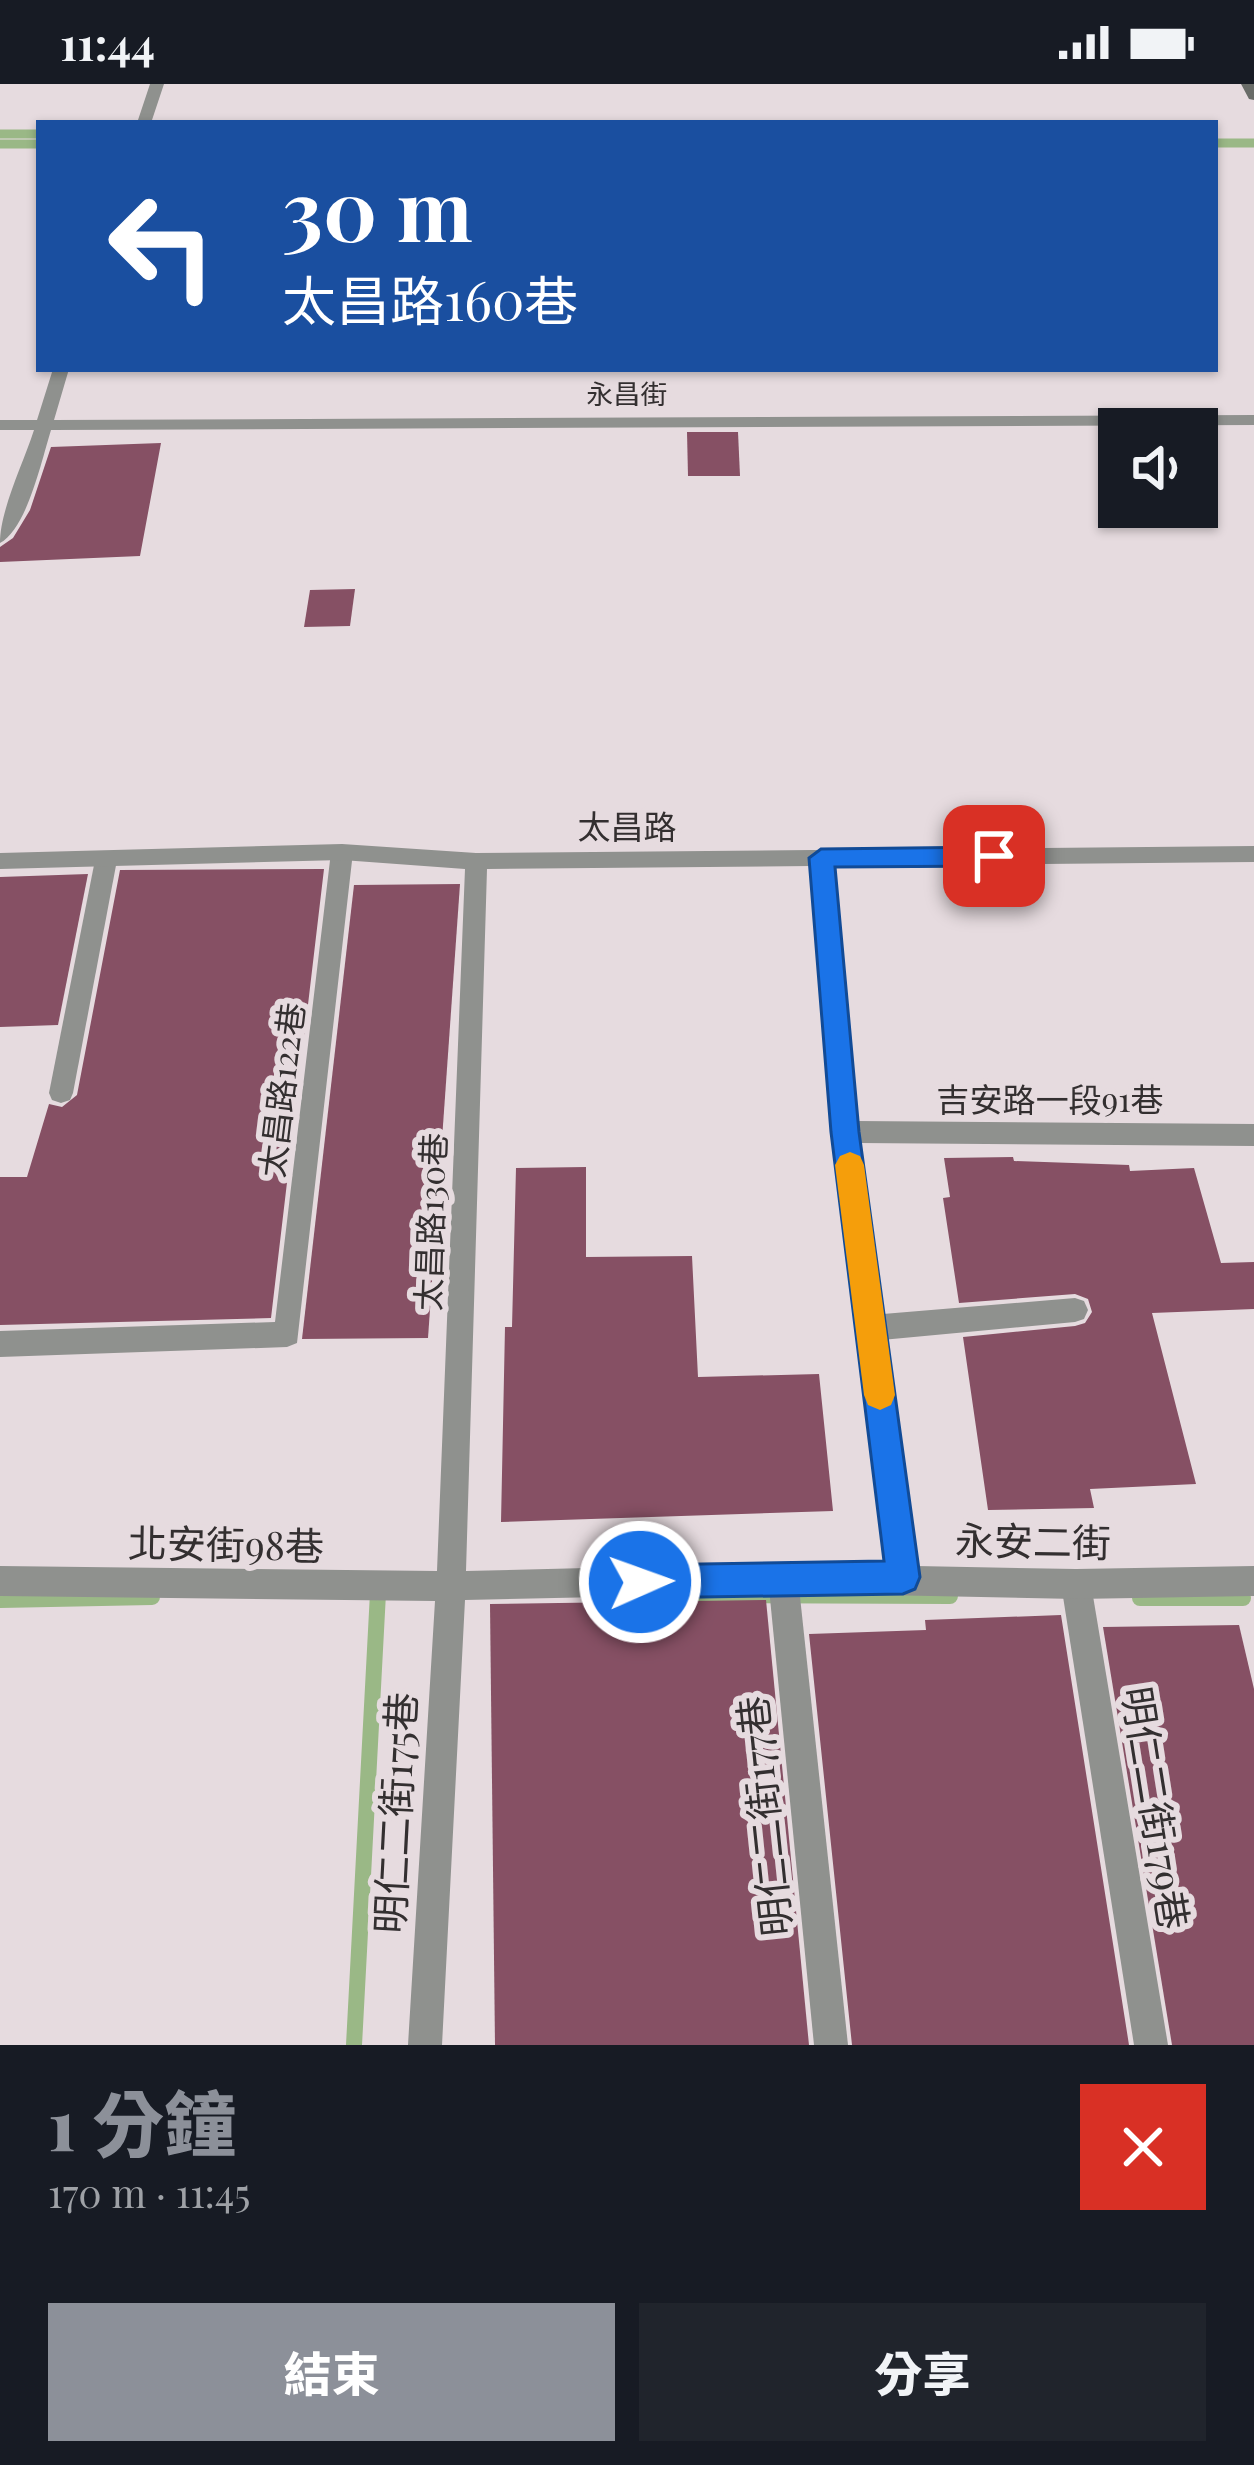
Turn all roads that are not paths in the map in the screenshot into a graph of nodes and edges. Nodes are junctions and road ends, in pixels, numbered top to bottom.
1 (157, 84) edge
2 (1248, 84) edge
3 (1254, 97) edge
4 (145, 120) edge
5 (60, 372) edge
6 (1254, 420) edge
7 (0, 424) edge
8 (43, 424) junction
9 (0, 537) edge
10 (342, 852) junction
11 (1254, 854) edge
12 (821, 858) junction
13 (106, 860) junction
14 (0, 861) edge
15 (476, 861) junction
16 (61, 1093) dead end
17 (845, 1132) junction
18 (1254, 1135) edge
19 (1075, 1310) dead end
20 (871, 1328) junction
21 (0, 1344) edge
22 (903, 1577) junction
23 (783, 1578) junction
24 (0, 1581) edge
25 (1254, 1581) edge
26 (1076, 1584) junction
27 (451, 1586) junction
28 (425, 2045) edge
29 (831, 2045) edge
30 (1151, 2045) edge

1 - 4 street
2 - 3 street
5 - 8 street
6 - 8 street, 永昌街
7 - 8 street, 永昌街
8 - 9 street
10 - 13 street, 太昌路
10 - 15 street, 太昌路
10 - 21 street, 太昌路122巷
11 - 12 street, 太昌路
12 - 15 street, 太昌路
12 - 17 street
13 - 14 street, 太昌路
13 - 16 street
15 - 27 street, 太昌路130巷
17 - 18 street, 吉安路一段91巷
17 - 20 street
19 - 20 street
20 - 22 street
22 - 23 street, 永安二街
22 - 26 street, 永安二街
23 - 27 street, 永安二街
23 - 29 street, 明仁二街177巷
24 - 27 street, 北安街98巷
25 - 26 street, 永安二街
26 - 30 street, 明仁二街179巷
27 - 28 street, 明仁二街175巷

